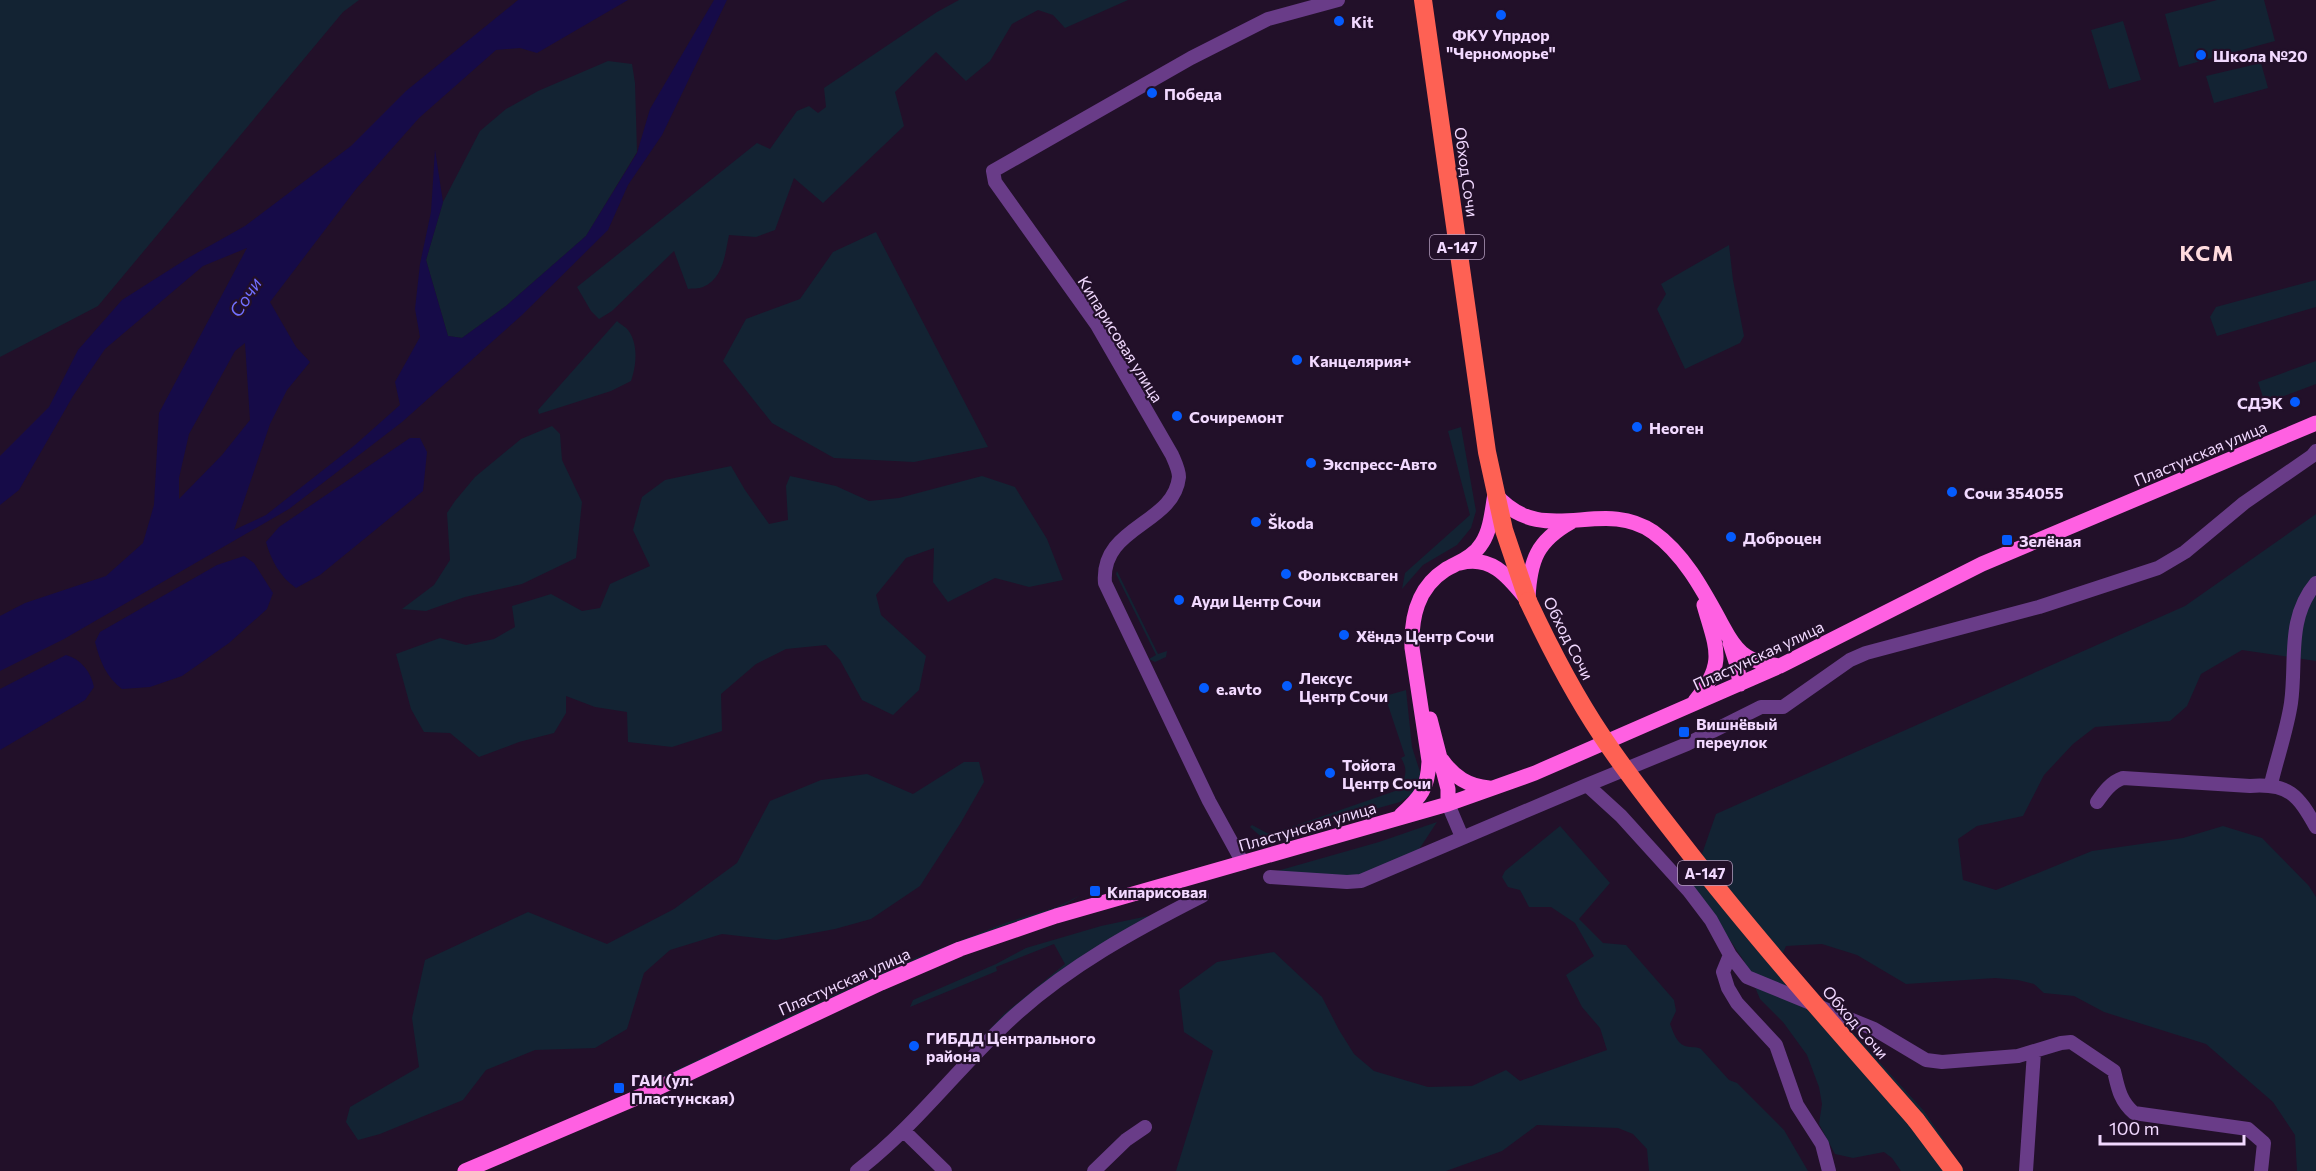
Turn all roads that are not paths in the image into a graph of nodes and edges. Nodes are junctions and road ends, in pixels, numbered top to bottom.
1 (1338, 0) edge
2 (1423, 0) edge
3 (2316, 423) edge
4 (2316, 451) edge
5 (1495, 494) junction
6 (1571, 522) junction
7 (1459, 563) junction
8 (2316, 583) edge
9 (1528, 600) junction
10 (1722, 642) junction
11 (1780, 666) junction
12 (1740, 684) junction
13 (1691, 705) junction
14 (1435, 759) junction
15 (2271, 784) junction
16 (1587, 785) junction
17 (1492, 788) junction
18 (2097, 802) dead end
19 (1448, 804) junction
20 (1396, 818) junction
21 (2316, 826) edge
22 (1462, 837) junction
23 (1243, 863) junction
24 (1270, 878) dead end
25 (1202, 896) dead end
26 (1730, 955) junction
27 (2034, 1052) junction
28 (1145, 1127) dead end
29 (904, 1131) junction
30 (872, 1166) edge
31 (465, 1171) edge
32 (856, 1171) edge
33 (945, 1171) edge
34 (1094, 1171) edge
35 (1830, 1171) edge
36 (1954, 1171) edge
37 (2026, 1171) edge
38 (2261, 1171) edge

1 - 23 street, Кипарисовая улица
2 - 5 highway, Обход Сочи / А-147
3 - 11 main road, Пластунская улица
4 - 16 street
5 - 6 main road, А-147
5 - 7 main road, А-147
5 - 9 highway, Обход Сочи / А-147
6 - 9 main road, А-147
6 - 10 main road, А-147
7 - 9 main road, А-147
7 - 14 main road, А-147
8 - 15 street
9 - 36 highway, Обход Сочи / А-147, bridge
10 - 11 main road
10 - 12 main road, А-147
10 - 13 main road, А-147
11 - 12 main road, Пластунская улица
12 - 13 main road, Пластунская улица
13 - 17 main road, Пластунская улица
14 - 17 main road
14 - 19 main road, А-147
14 - 20 main road, А-147
15 - 18 street
15 - 21 street
16 - 22 street
16 - 26 street
17 - 19 main road, Пластунская улица
19 - 20 main road, Пластунская улица
19 - 22 street
20 - 23 main road, Пластунская улица
22 - 24 street
23 - 31 main road, Пластунская улица
25 - 29 street
26 - 27 street
26 - 35 street
27 - 37 street
27 - 38 street
28 - 34 street
29 - 30 street
29 - 33 street
30 - 32 street

